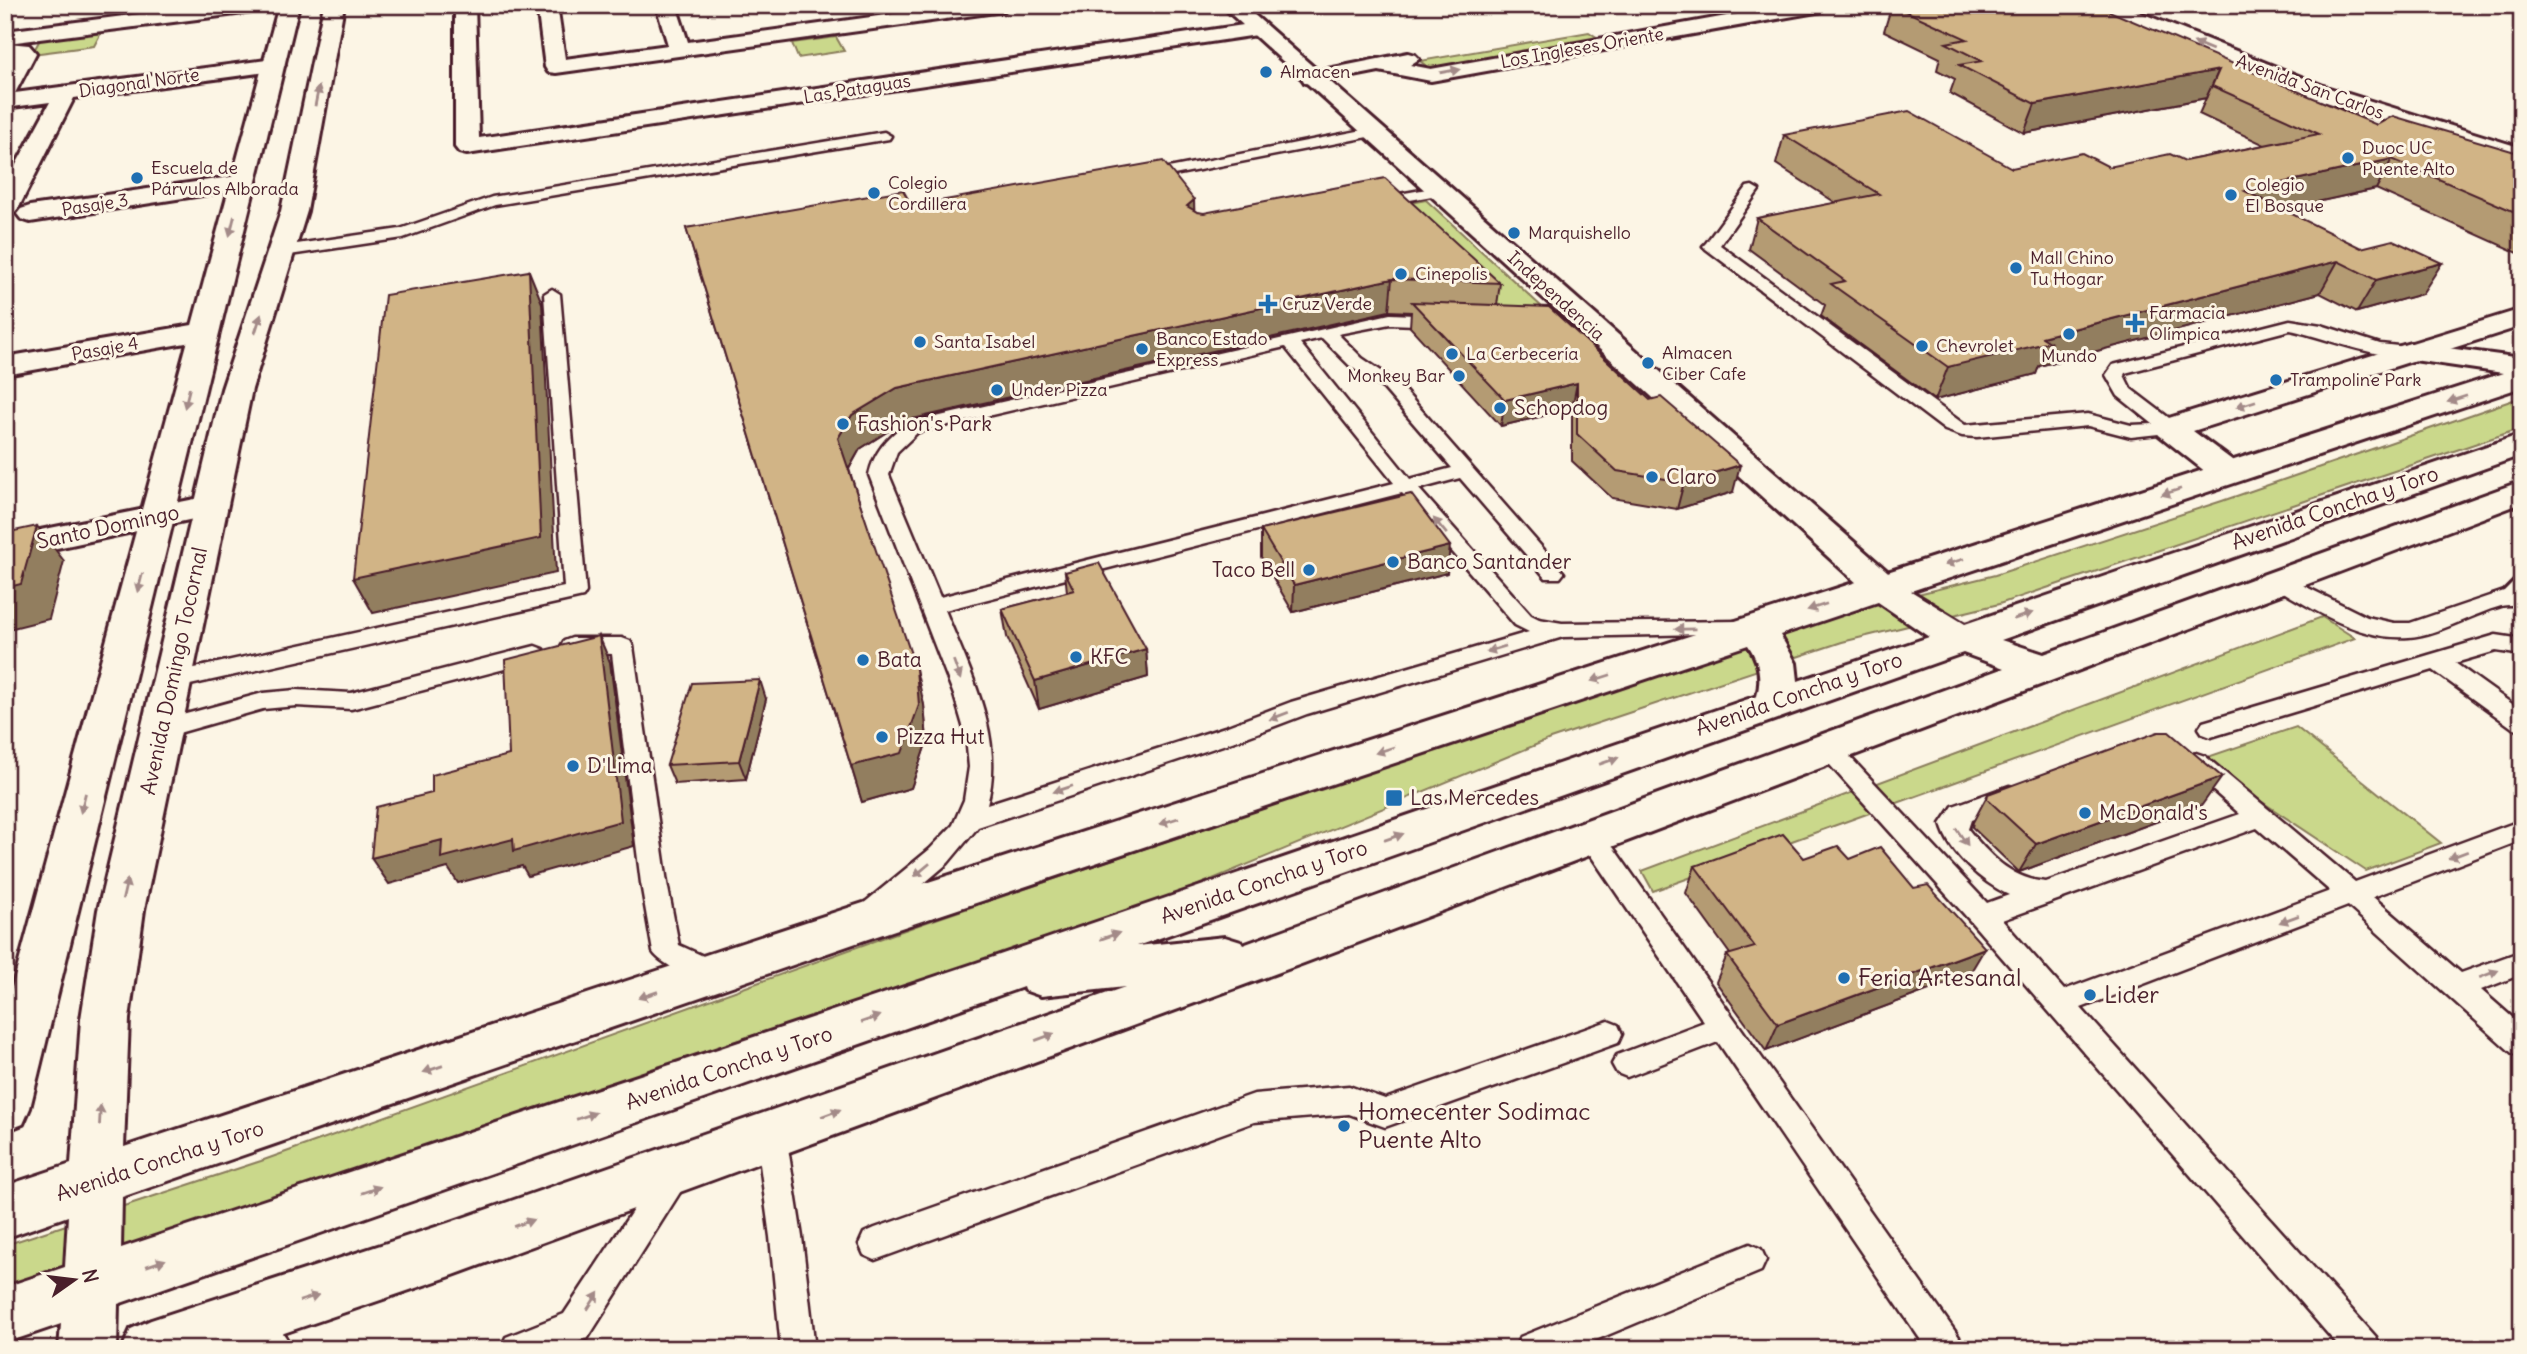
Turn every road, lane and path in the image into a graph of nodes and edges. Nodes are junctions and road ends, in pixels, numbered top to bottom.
1 (109, 5) edge
2 (260, 5) edge
3 (465, 5) edge
4 (547, 5) edge
5 (666, 5) edge
6 (1003, 5) edge
7 (1728, 5) edge
8 (1822, 5) edge
9 (2093, 10) edge
10 (921, 11) edge
11 (790, 15) dead end
12 (1245, 18) edge
13 (332, 19) edge
14 (285, 23) edge
15 (99, 25) junction
16 (799, 34) junction
17 (5, 37) edge
18 (5, 49) edge
19 (680, 50) junction
20 (274, 65) junction
21 (1383, 66) junction
22 (1313, 78) junction
23 (5, 92) edge
24 (66, 93) junction
25 (5, 101) edge
26 (1373, 132) junction
27 (309, 133) junction
28 (884, 136) dead end
29 (270, 140) junction
30 (2522, 156) edge
31 (2522, 174) edge
32 (1127, 180) edge
33 (244, 182) junction
34 (1752, 190) dead end
35 (1438, 191) junction
36 (1359, 206) edge
37 (14, 210) edge
38 (5, 228) edge
39 (282, 254) junction
40 (223, 265) junction
41 (551, 294) dead end
42 (2522, 317) edge
43 (1456, 321) edge
44 (204, 332) junction
45 (1326, 332) junction
46 (1289, 341) junction
47 (2410, 352) junction
48 (5, 366) edge
49 (2522, 367) edge
50 (2522, 377) edge
51 (2170, 428) junction
52 (2522, 444) edge
53 (1465, 471) junction
54 (2228, 473) junction
55 (1406, 485) junction
56 (2514, 494) edge
57 (210, 506) junction
58 (157, 516) junction
59 (2308, 517) junction
60 (5, 548) edge
61 (1553, 573) dead end
62 (2278, 580) junction
63 (1882, 586) junction
64 (2520, 596) edge
65 (933, 606) junction
66 (1754, 628) junction
67 (1562, 630) junction
68 (1959, 639) junction
69 (2522, 647) edge
70 (2435, 660) junction
71 (2047, 668) junction
72 (172, 681) junction
73 (1773, 704) junction
74 (2522, 723) edge
75 (2211, 728) dead end
76 (161, 729) junction
77 (1829, 749) junction
78 (2172, 751) edge
79 (2036, 785) edge
80 (2259, 817) junction
81 (969, 820) junction
82 (2522, 830) edge
83 (1591, 837) junction
84 (2046, 893) junction
85 (2353, 895) junction
86 (1982, 916) junction
87 (858, 924) junction
88 (1288, 949) junction
89 (2522, 962) edge
90 (713, 973) junction
91 (976, 983) junction
92 (2457, 987) junction
93 (2059, 1004) junction
94 (1724, 1027) junction
95 (1608, 1034) dead end
96 (2522, 1044) edge
97 (1627, 1064) dead end
98 (5, 1108) edge
99 (771, 1135) junction
100 (679, 1167) junction
101 (96, 1183) junction
102 (5, 1212) edge
103 (875, 1244) dead end
104 (1749, 1260) dead end
105 (91, 1286) junction
106 (5, 1315) edge
107 (260, 1334) edge
108 (88, 1349) edge
109 (151, 1349) edge
110 (518, 1349) edge
111 (798, 1349) edge
112 (1532, 1349) edge
113 (1947, 1349) edge
114 (2364, 1349) edge

1 - 15 main road
2 - 15 main road
3 - 12 main road, Las Pataguas
4 - 19 main road
5 - 19 main road
6 - 10 main road
7 - 21 main road
21 -> 8 main road, Los Ingleses Oriente
30 -> 9 main road, Avenida San Carlos
9 - 31 main road, Avenida San Carlos
10 - 16 main road
11 - 16 main road
12 - 22 main road, Independencia
13 - 14 main road
27 -> 13 main road, Avenida Domingo Tocornal
14 - 20 main road
15 - 17 main road
16 - 19 main road
18 - 23 main road
20 - 24 main road, Diagonal Norte
20 - 29 main road
21 - 22 main road
22 - 26 main road, Independencia
24 - 25 main road, Diagonal Norte
24 - 37 main road
26 - 32 lane
26 - 35 main road, Independencia
27 - 29 main road
27 - 39 main road, Avenida Domingo Tocornal
28 - 39 lane
29 - 33 main road
33 - 37 main road, Pasaje 3
33 -> 40 main road
34 - 51 lane
35 - 36 lane
35 - 63 main road, Independencia
37 - 38 main road
39 - 40 main road
57 -> 39 main road, Avenida Domingo Tocornal
40 - 44 main road
41 - 72 lane
42 - 47 main road
43 - 45 lane
44 - 48 main road, Pasaje 4
44 -> 58 main road
45 - 46 lane
45 - 53 lane
46 - 55 lane
46 - 65 lane
47 - 49 main road
47 -> 51 main road
47 - 51 lane
50 -> 54 main road, Avenida Concha y Toro
51 - 54 main road
52 - 59 main road, Avenida Concha y Toro
53 - 55 lane
53 - 61 lane
54 -> 63 main road, Avenida Concha y Toro
55 - 65 lane
67 -> 55 lane
56 - 59 main road
56 - 62 main road
57 - 58 main road, Santo Domingo
57 - 72 main road, Avenida Domingo Tocornal
58 - 60 main road, Santo Domingo
58 -> 98 main road
68 -> 59 main road, Avenida Concha y Toro
62 - 64 lane
62 - 71 main road
63 -> 66 main road, Avenida Concha y Toro
63 - 68 main road, Independencia
65 -> 81 lane
66 -> 67 lane
66 - 73 main road
66 -> 87 main road, Avenida Concha y Toro
67 -> 81 lane
68 - 71 main road, Independencia
68 - 73 main road, Avenida Concha y Toro
69 - 70 lane
70 - 74 lane
70 - 75 lane
71 - 77 main road
72 - 76 main road, Avenida Domingo Tocornal
91 -> 73 main road, Avenida Concha y Toro
76 - 90 lane
101 -> 76 main road, Avenida Domingo Tocornal
77 - 83 main road
77 - 86 lane
78 - 80 lane
79 -> 84 lane
80 - 84 lane
80 - 85 lane
81 -> 87 lane
82 -> 85 lane
83 - 88 main road
83 - 94 lane
84 - 86 lane
85 - 92 lane
85 -> 93 lane
86 - 93 lane
87 - 90 main road, Avenida Concha y Toro
88 - 91 main road
99 -> 88 main road
92 -> 89 lane
90 -> 101 main road, Avenida Concha y Toro
105 -> 91 main road, Avenida Concha y Toro
92 - 96 lane
93 - 114 lane
94 - 97 lane
94 - 113 lane
95 - 103 lane
99 - 100 main road
99 - 111 lane
107 -> 100 main road
110 -> 100 lane
101 - 102 main road, Avenida Concha y Toro
101 - 105 main road, Avenida Domingo Tocornal
104 - 112 lane
105 - 106 main road, Avenida Concha y Toro
105 - 108 main road, Avenida Domingo Tocornal
107 - 109 main road

